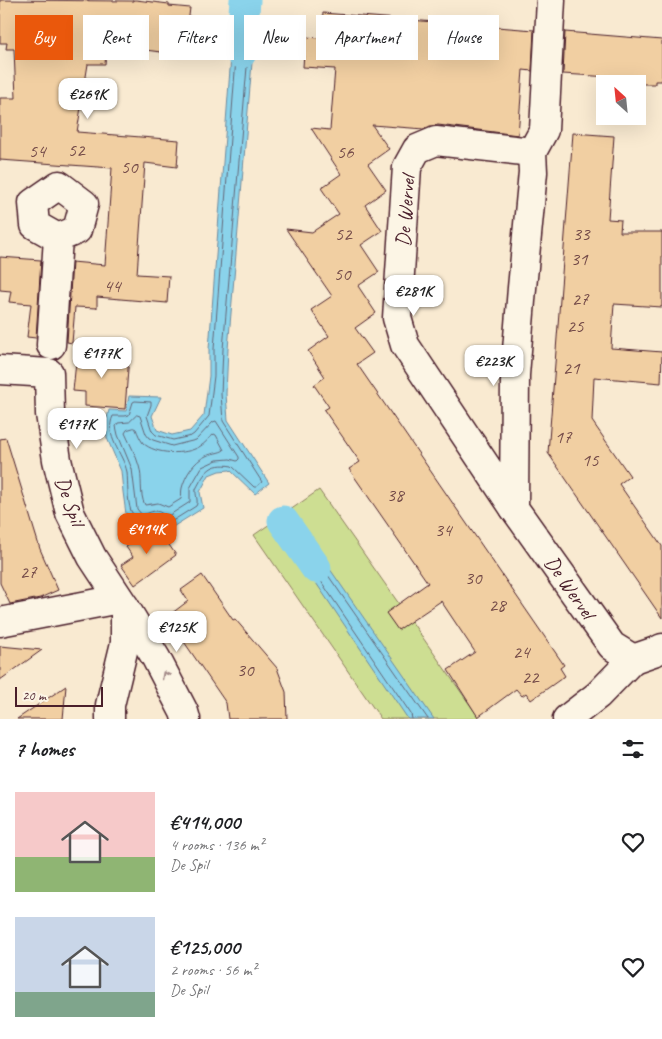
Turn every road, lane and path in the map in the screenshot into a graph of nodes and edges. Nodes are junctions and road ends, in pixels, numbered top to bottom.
1 (552, 0) edge
2 (532, 152) junction
3 (58, 238) dead end
4 (51, 345) dead end
5 (0, 370) edge
6 (514, 508) junction
7 (122, 603) junction
8 (0, 622) edge
9 (662, 648) edge
10 (633, 659) junction
11 (110, 719) edge
12 (186, 719) edge
13 (567, 719) edge

1 - 2 street
2 - 6 street
2 - 6 street, De Wervel
3 - 4 street
5 - 7 street, De Spil
6 - 10 street, De Wervel
7 - 8 street
7 - 11 street
12 -> 7 street, De Spil
9 - 10 street
10 - 13 street

